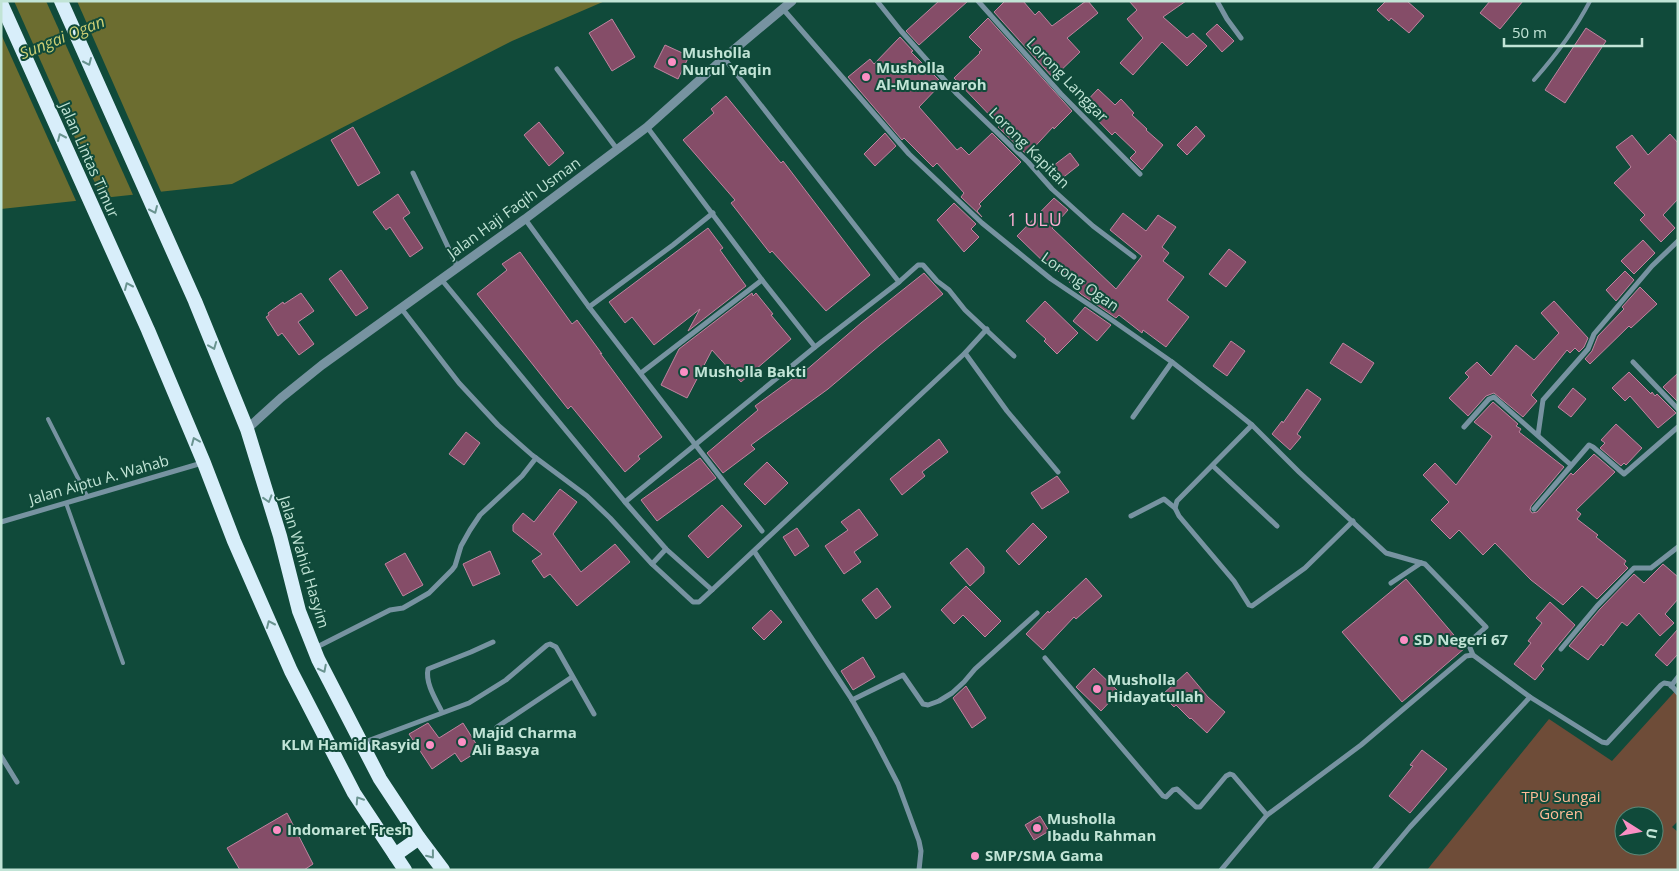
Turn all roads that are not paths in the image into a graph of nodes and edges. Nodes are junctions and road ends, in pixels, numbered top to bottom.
1 (61, 1) edge
2 (792, 1) edge
3 (877, 1) edge
4 (978, 1) edge
5 (1217, 1) edge
6 (1590, 1) edge
7 (1, 3) edge
8 (782, 9) junction
9 (1241, 38) dead end
10 (724, 58) junction
11 (557, 68) dead end
12 (1534, 80) dead end
13 (647, 127) junction
14 (617, 149) junction
15 (414, 173) dead end
16 (1140, 174) dead end
17 (713, 213) junction
18 (525, 219) junction
19 (1676, 245) edge
20 (1134, 257) dead end
21 (457, 266) junction
22 (440, 279) junction
23 (762, 280) junction
24 (900, 282) junction
25 (589, 306) junction
26 (401, 307) junction
27 (987, 329) junction
28 (815, 347) junction
29 (965, 353) junction
30 (1014, 356) dead end
31 (1172, 362) junction
32 (1633, 362) dead end
33 (641, 372) junction
34 (1678, 409) edge
35 (1133, 417) dead end
36 (48, 419) dead end
37 (1252, 425) junction
38 (1464, 427) dead end
39 (1678, 427) edge
40 (247, 429) junction
41 (1538, 435) junction
42 (696, 443) junction
43 (536, 458) junction
44 (204, 463) junction
45 (1571, 465) junction
46 (1213, 466) junction
47 (1058, 472) dead end
48 (87, 496) junction
49 (625, 502) junction
50 (66, 503) junction
51 (1175, 508) junction
52 (1534, 509) dead end
53 (1131, 516) dead end
54 (1353, 521) junction
55 (1, 522) edge
56 (1277, 526) dead end
57 (762, 531) dead end
58 (1678, 547) edge
59 (666, 549) junction
60 (754, 551) junction
61 (1421, 563) junction
62 (652, 564) junction
63 (1391, 583) dead end
64 (712, 590) junction
65 (1037, 613) dead end
66 (493, 642) dead end
67 (314, 649) junction
68 (1561, 649) dead end
69 (1473, 656) junction
70 (1045, 658) dead end
71 (123, 663) dead end
72 (572, 677) junction
73 (1678, 677) edge
74 (1671, 686) junction
75 (1678, 693) edge
76 (1530, 697) junction
77 (852, 700) junction
78 (442, 712) junction
79 (594, 714) dead end
80 (497, 727) dead end
81 (362, 743) junction
82 (1, 756) edge
83 (17, 782) dead end
84 (1267, 815) junction
85 (419, 838) junction
86 (395, 855) junction
87 (406, 870) edge
88 (443, 870) edge
89 (919, 870) edge
90 (1221, 870) edge
91 (1374, 870) edge

1 -> 40 highway, Jalan Wahid Hasyim
2 - 8 street, Jalan Haji Faqih Usman
3 - 20 street, Lorong Kapitan
4 - 16 street, Lorong Langgar
5 - 9 street
6 - 12 lane
44 -> 7 highway, Jalan Lintas Timur
8 - 10 street, Jalan Haji Faqih Usman
8 - 31 street, Lorong Ogan
10 - 13 street, Jalan Haji Faqih Usman
10 - 24 street
11 - 14 street
13 - 14 street, Jalan Haji Faqih Usman
13 - 17 street
14 - 18 street, Jalan Haji Faqih Usman
15 - 21 street
17 - 23 street
17 - 25 street
18 - 21 street, Jalan Haji Faqih Usman
18 - 25 street
19 - 41 street
21 - 22 street, Jalan Haji Faqih Usman
22 - 26 street, Jalan Haji Faqih Usman
22 - 49 street
23 - 28 street
23 - 33 street
24 - 27 street
24 - 28 street
25 - 33 street
26 - 40 street, Jalan Haji Faqih Usman
26 - 43 street
27 - 29 street
27 - 30 street
28 - 42 street
29 - 47 street
29 - 60 street
31 - 35 street
31 - 37 street, Lorong Ogan
32 - 34 street
33 - 42 street
36 - 48 lane
37 - 46 street
37 - 54 street, Lorong Ogan
38 - 41 street
39 - 45 street
40 -> 67 highway, Jalan Wahid Hasyim
41 - 45 street
42 - 49 street
42 - 57 street
43 - 62 street
43 - 67 street
44 - 48 street, Jalan Aiptu A. Wahab
86 -> 44 highway
45 - 52 street
46 - 51 street
46 - 56 street
48 - 50 street, Jalan Aiptu A. Wahab
49 - 59 street
50 - 55 street, Jalan Aiptu A. Wahab
50 - 71 lane
51 - 53 street
51 - 54 street
54 - 61 street, Lorong Ogan
58 - 68 street
59 - 62 street
59 - 64 street
60 - 64 street
60 - 77 street
61 - 63 street
61 - 69 street
62 - 64 street
65 - 77 street
66 - 78 street
67 -> 81 highway, Jalan Wahid Hasyim
69 - 76 street
69 - 84 street
70 - 84 street
72 - 78 street
72 - 79 street
72 - 80 street
73 - 74 street
74 - 75 street
74 - 76 street
76 - 91 street
77 - 89 street
78 - 81 street
81 - 85 highway, Jalan Wahid Hasyim
82 - 83 street
84 - 90 street
85 - 86 highway
85 -> 88 highway, Jalan Wahid Hasyim
86 - 87 highway

